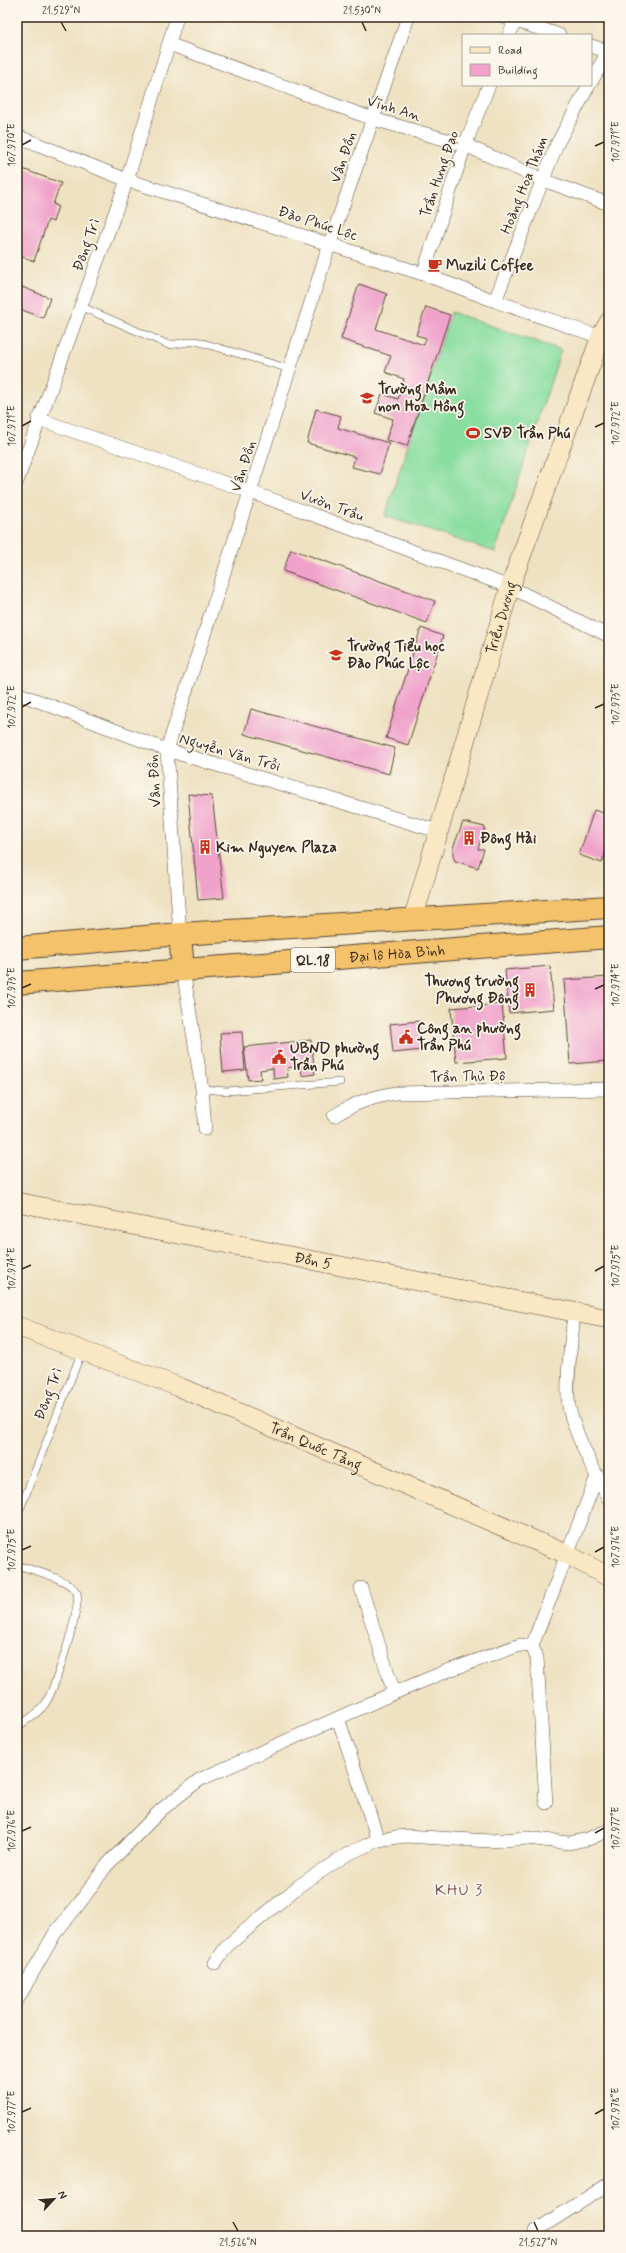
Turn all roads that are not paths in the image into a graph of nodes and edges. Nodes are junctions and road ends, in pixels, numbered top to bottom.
1 (177, 17) edge
2 (408, 17) edge
3 (512, 18) edge
4 (509, 34) edge
5 (556, 34) edge
6 (169, 44) junction
7 (592, 46) edge
8 (609, 51) edge
9 (592, 80) edge
10 (489, 86) edge
11 (588, 86) edge
12 (373, 119) junction
13 (17, 136) edge
14 (465, 145) junction
15 (127, 180) junction
16 (543, 180) junction
17 (609, 204) edge
18 (330, 243) junction
19 (423, 274) junction
20 (495, 301) junction
21 (80, 306) junction
22 (606, 333) edge
23 (290, 369) junction
24 (38, 419) junction
25 (17, 481) edge
26 (251, 492) junction
27 (510, 586) junction
28 (609, 636) edge
29 (17, 693) edge
30 (167, 750) junction
31 (438, 831) junction
32 (609, 907) edge
33 (409, 920) junction
34 (180, 934) junction
35 (609, 937) edge
36 (17, 948) edge
37 (407, 953) junction
38 (183, 970) junction
39 (17, 983) edge
40 (340, 1082) dead end
41 (202, 1089) junction
42 (609, 1089) edge
43 (334, 1116) dead end
44 (205, 1129) dead end
45 (17, 1202) edge
46 (574, 1312) junction
47 (609, 1319) edge
48 (17, 1326) edge
49 (82, 1350) junction
50 (597, 1476) junction
51 (609, 1499) edge
52 (17, 1517) edge
53 (566, 1554) junction
54 (17, 1565) edge
55 (609, 1578) edge
56 (361, 1588) dead end
57 (532, 1646) junction
58 (394, 1693) junction
59 (338, 1718) junction
60 (17, 1727) edge
61 (546, 1803) dead end
62 (609, 1830) edge
63 (378, 1840) junction
64 (215, 1963) dead end
65 (17, 2000) edge
66 (609, 2184) edge
67 (534, 2231) dead end

1 - 6 street, Đông Trì
2 - 12 street, Vân Đồn
3 - 4 street
3 - 5 street
6 - 12 street, Vĩnh An
6 - 15 street, Đông Trì
7 - 8 street
8 - 9 street
10 - 14 street, Trần Hưng Đạo
11 - 16 street, Hoàng Hoa Thám
12 - 14 street, Vĩnh An
12 - 18 street, Vân Đồn
13 - 15 street, Đào Phúc Lộc
14 - 16 street, Vĩnh An
14 - 19 street, Trần Hưng Đạo
15 - 18 street, Đào Phúc Lộc
15 - 21 street, Đông Trì
16 - 17 street, Vĩnh An
16 - 20 street, Hoàng Hoa Thám
18 - 19 street, Đào Phúc Lộc
18 - 23 street, Vân Đồn
19 - 20 street, Đào Phúc Lộc
20 - 22 street, Đào Phúc Lộc
21 - 23 lane
21 - 24 street, Đông Trì
22 - 27 street, Triều Dương
23 - 26 street, Vân Đồn
24 - 25 street, Đông Trì
24 - 26 street, Vườn Trầu
26 - 27 street, Vườn Trầu
26 - 30 street, Vân Đồn
27 - 28 street, Vườn Trầu
27 - 31 street, Triều Dương
29 - 30 street, Nguyễn Văn Trỗi
30 - 31 street, Nguyễn Văn Trỗi
30 - 34 street, Vân Đồn
31 - 33 street, Triều Dương
32 - 33 highway, QL.18
33 - 34 highway, QL.18
33 - 37 highway
34 - 36 highway, QL.18
34 - 38 highway
35 - 37 highway, Đại lộ Hòa Bình / QL.18
37 - 38 highway, Đại lộ Hòa Bình / QL.18
38 - 39 highway, Đại lộ Hòa Bình / QL.18
38 - 41 street
40 - 41 lane
41 - 44 street
42 - 43 street, Trần Thủ Độ
45 - 46 street, Đồn 5
46 - 47 street, Đồn 5
46 - 50 street
48 - 49 street, Trần Quốc Tảng
49 - 52 lane, Đông Trì
49 - 53 street, Trần Quốc Tảng
50 - 51 street
50 - 53 street
53 - 55 street, Trần Quốc Tảng
53 - 57 street
54 - 60 lane
56 - 58 street
57 - 58 street
57 - 61 street
58 - 59 street
59 - 63 street
59 - 65 street
62 - 63 street
63 - 64 street
66 - 67 street

